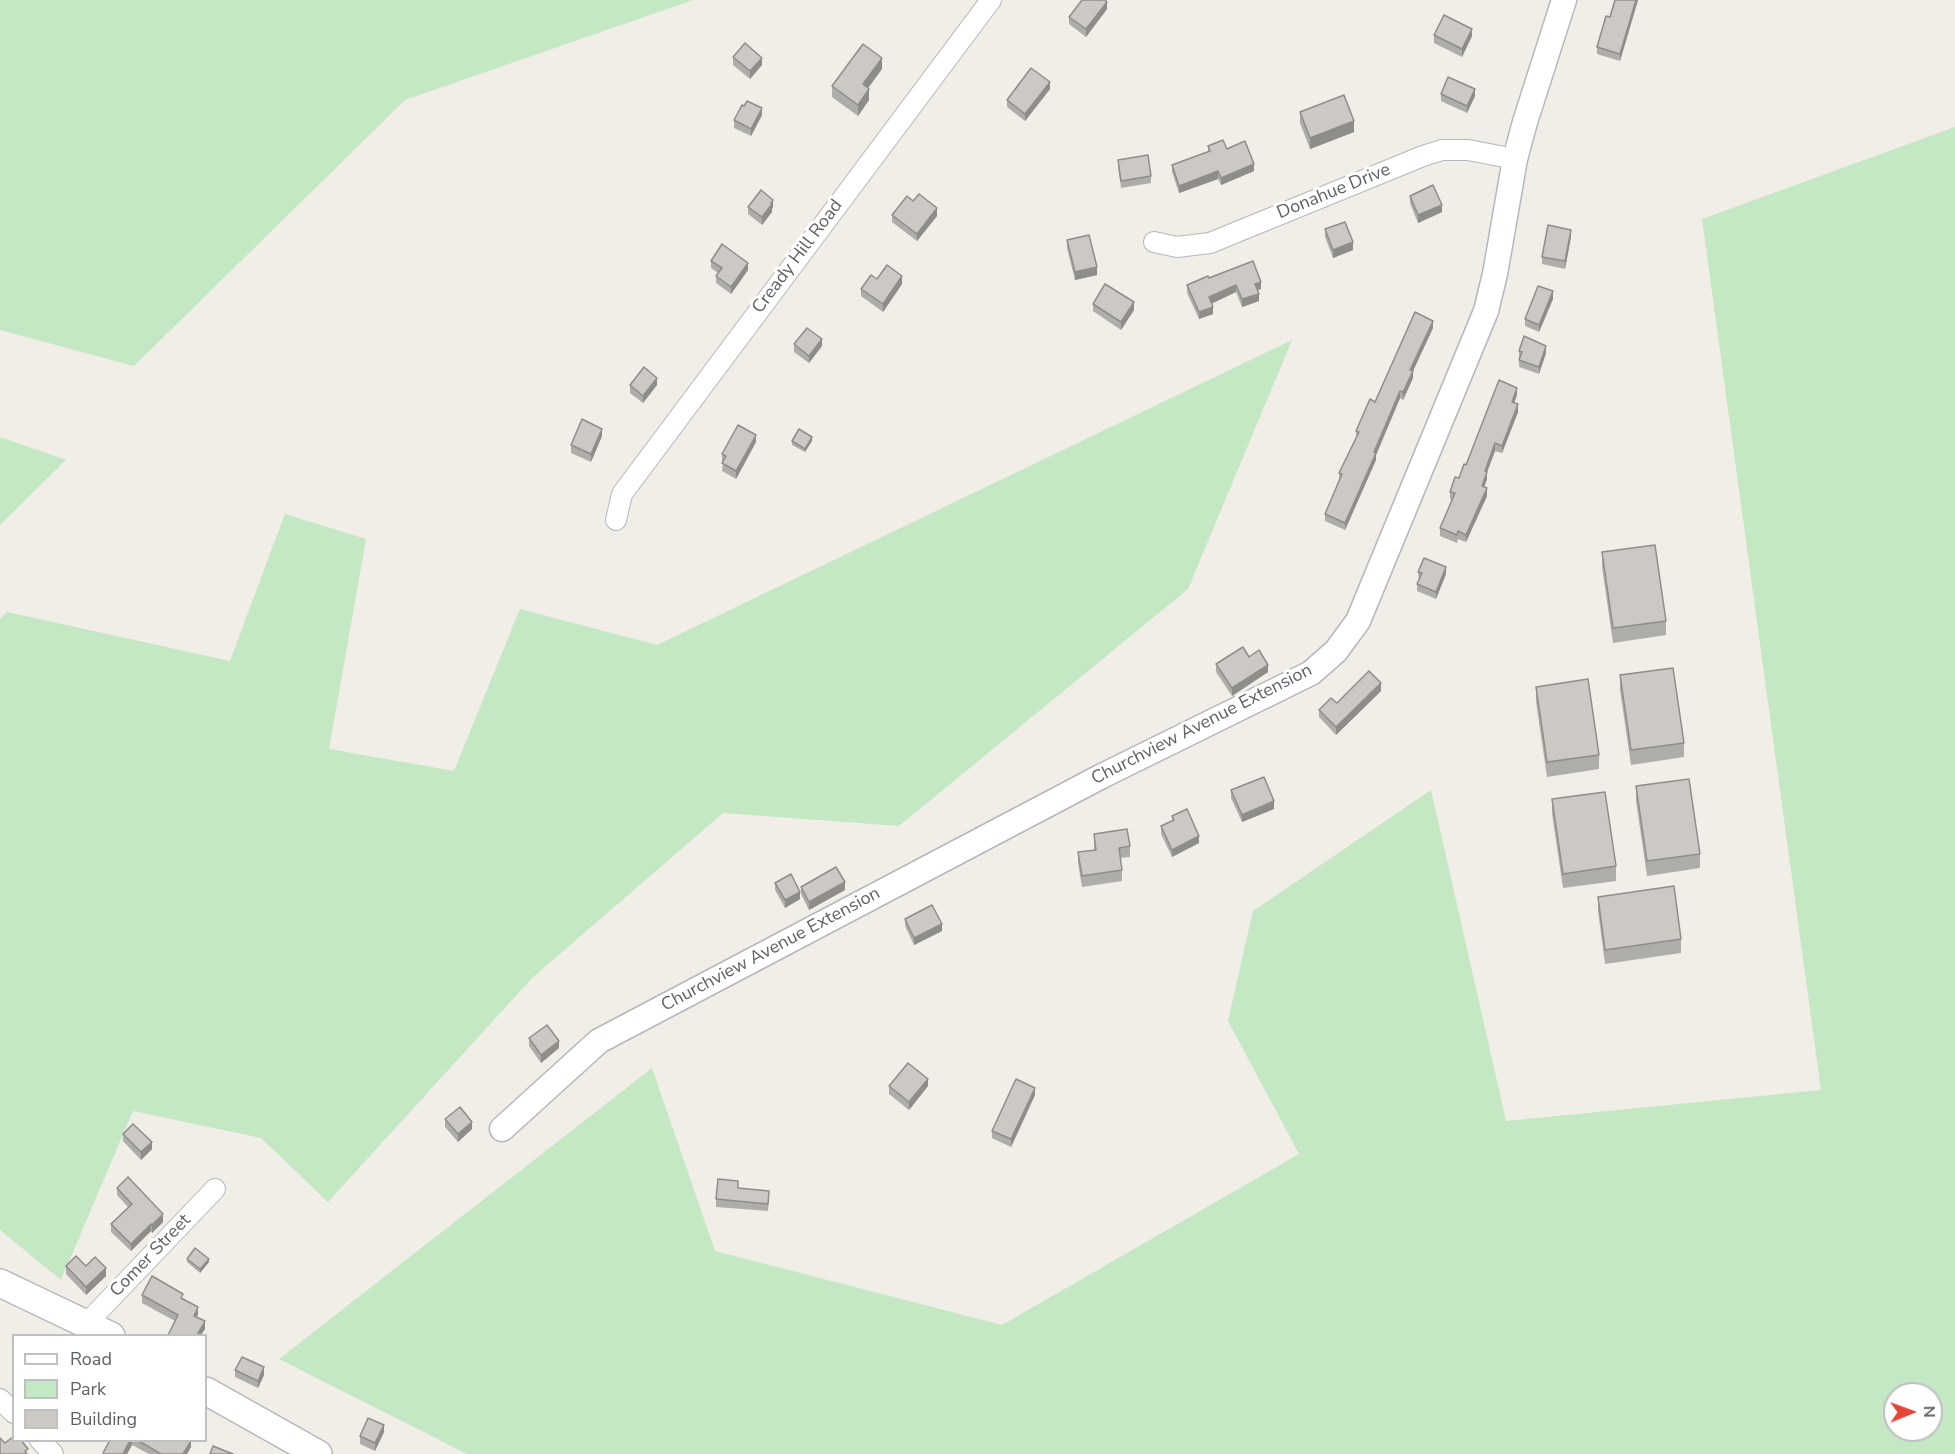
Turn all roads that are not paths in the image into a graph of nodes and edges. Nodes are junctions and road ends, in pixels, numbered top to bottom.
1 (991, 0) edge
2 (1564, 0) edge
3 (1515, 159) junction
4 (1154, 242) dead end
5 (616, 520) dead end
6 (502, 1129) dead end
7 (214, 1190) dead end
8 (0, 1283) edge
9 (87, 1323) junction
10 (109, 1334) edge
11 (207, 1392) edge
12 (0, 1399) edge
13 (12, 1411) edge
14 (42, 1442) edge
15 (52, 1454) edge
16 (318, 1454) edge

1 - 5 street, Cready Hill Road
2 - 3 street, Churchview Avenue Extension
3 - 4 street, Donahue Drive
3 - 6 street, Churchview Avenue Extension
7 - 9 street, Comer Street
8 - 9 main road
9 - 10 main road
11 - 16 main road
12 - 13 street
14 - 15 street

